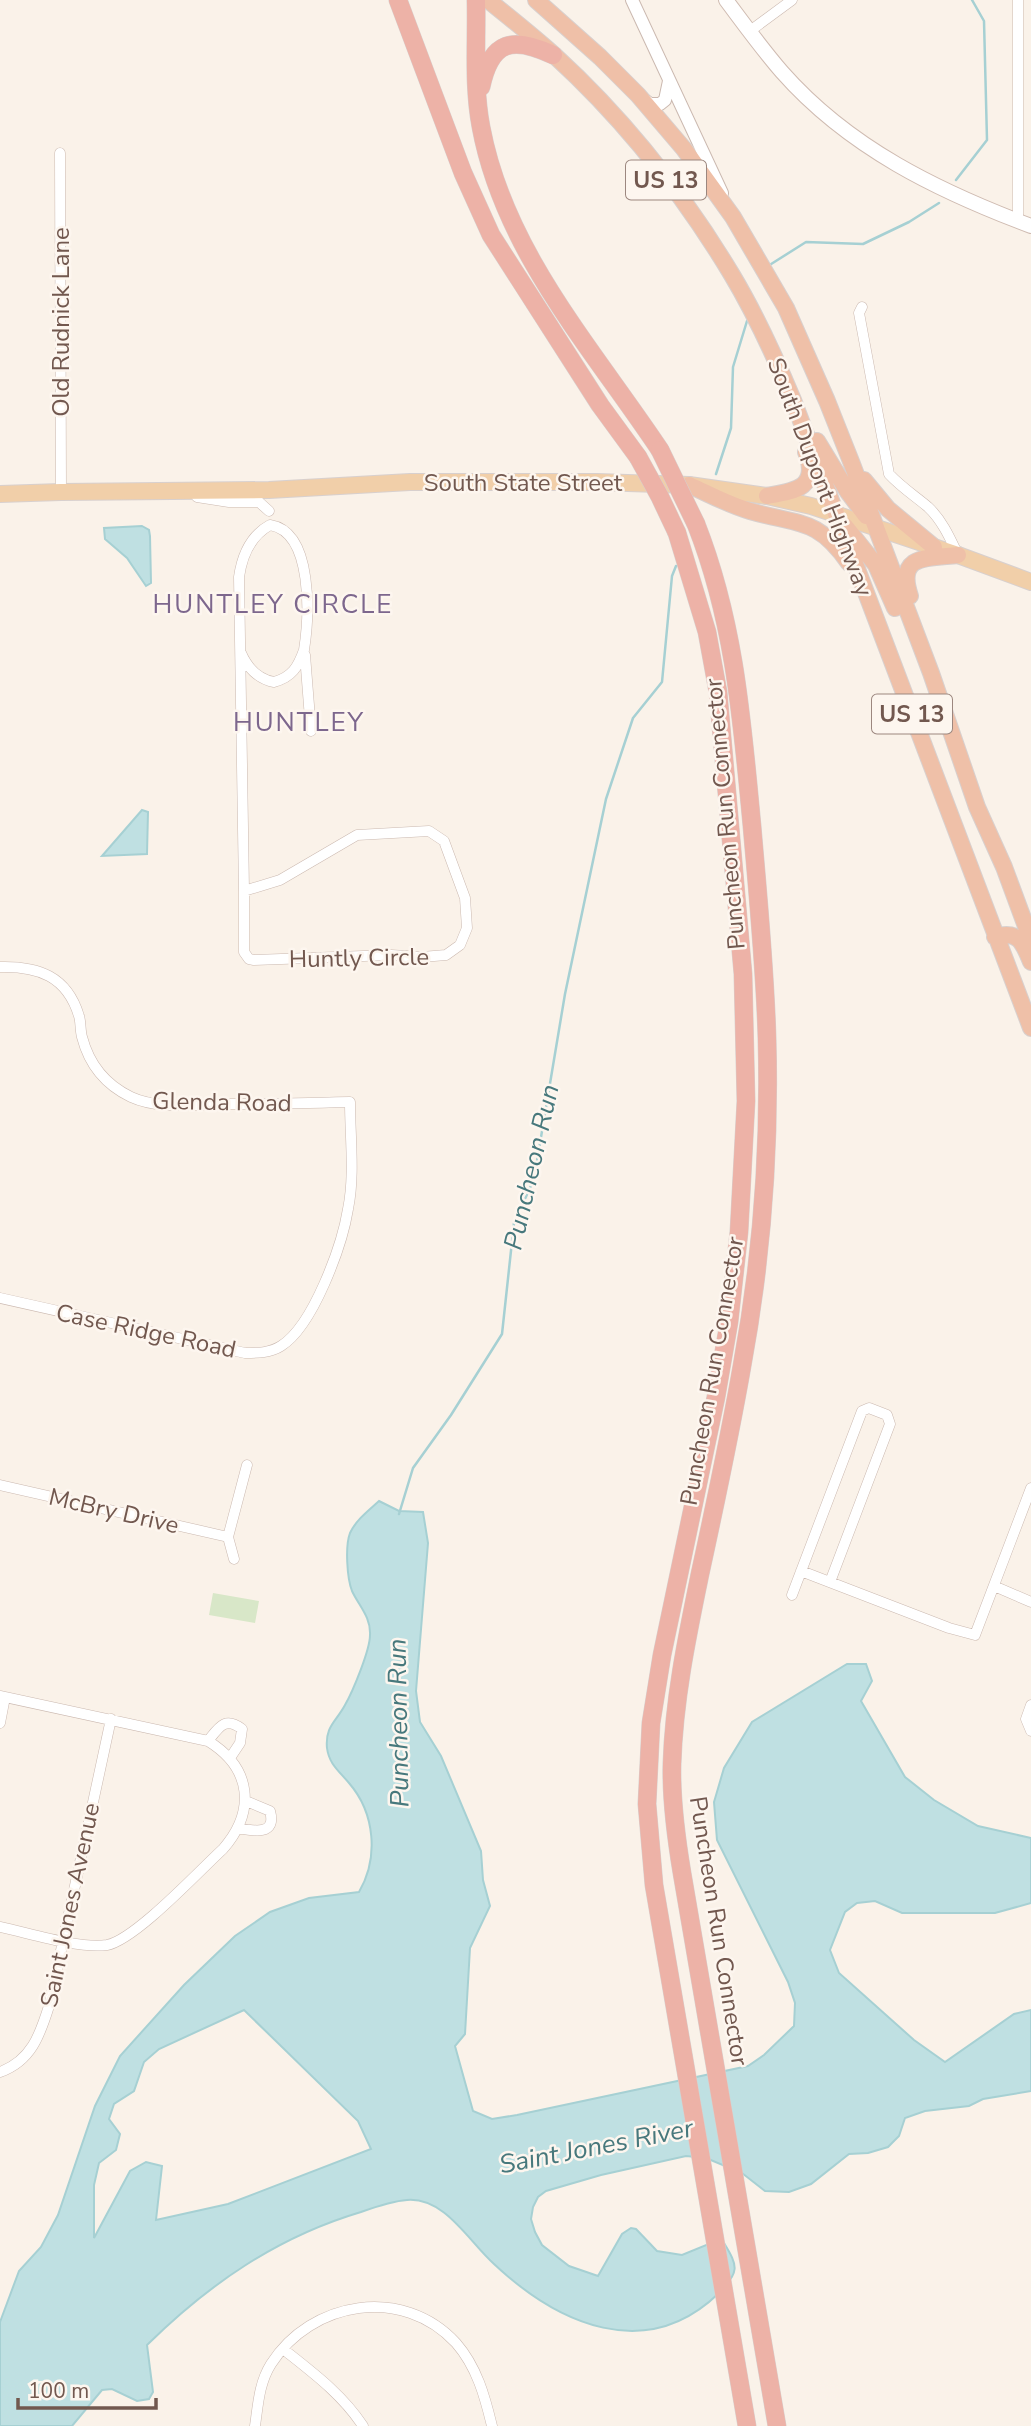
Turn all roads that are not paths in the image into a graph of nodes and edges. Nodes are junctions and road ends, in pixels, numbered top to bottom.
1 (475, 0) edge
2 (488, 0) edge
3 (536, 0) edge
4 (632, 0) edge
5 (726, 0) edge
6 (792, 0) edge
7 (1017, 0) edge
8 (402, 8) edge
9 (750, 31) junction
10 (554, 55) junction
11 (669, 80) junction
12 (638, 95) junction
13 (478, 112) junction
14 (60, 153) dead end
15 (733, 217) junction
16 (1024, 223) edge
17 (862, 307) dead end
18 (766, 338) junction
19 (793, 400) junction
20 (852, 464) junction
21 (689, 485) junction
22 (269, 490) junction
23 (162, 491) junction
24 (61, 492) junction
25 (3, 493) edge
26 (767, 496) junction
27 (269, 511) junction
28 (837, 516) junction
29 (270, 525) junction
30 (876, 529) junction
31 (933, 547) junction
32 (958, 555) junction
33 (1031, 582) edge
34 (862, 583) junction
35 (304, 650) junction
36 (241, 653) junction
37 (931, 673) junction
38 (266, 681) junction
39 (241, 706) junction
40 (311, 731) dead end
41 (977, 807) junction
42 (244, 891) junction
43 (995, 937) junction
44 (1031, 940) edge
45 (1031, 962) edge
46 (0, 967) edge
47 (1031, 1028) edge
48 (350, 1102) joint
49 (0, 1298) edge
50 (247, 1465) dead end
51 (0, 1485) edge
52 (1031, 1488) edge
53 (228, 1537) junction
54 (234, 1559) dead end
55 (801, 1571) junction
56 (830, 1582) junction
57 (994, 1586) junction
58 (792, 1595) dead end
59 (1031, 1602) edge
60 (3, 1696) edge
61 (1031, 1705) edge
62 (111, 1719) junction
63 (0, 1723) edge
64 (1031, 1731) edge
65 (208, 1741) junction
66 (230, 1758) junction
67 (246, 1801) junction
68 (238, 1828) junction
69 (0, 1927) edge
70 (63, 1940) junction
71 (0, 2072) edge
72 (283, 2349) junction
73 (255, 2426) edge
74 (363, 2426) edge
75 (492, 2426) edge
76 (747, 2426) edge
77 (777, 2426) edge

1 - 13 highway, Puncheon Run Connector
2 - 10 highway, South Dupont Highway / US 13
3 - 12 highway, South Dupont Highway / US 13
4 - 11 street
5 - 9 main road
6 - 9 street
7 - 16 street
8 - 76 highway, Puncheon Run Connector, bridge
9 - 16 main road
10 - 13 highway
10 - 18 highway, South Dupont Highway / US 13
11 - 12 street
11 - 15 street
12 - 15 highway, South Dupont Highway / US 13
13 - 77 highway, Puncheon Run Connector, bridge
14 - 24 street, Old Rudnick Lane
15 - 20 highway, South Dupont Highway / US 13
17 - 32 street
18 - 19 highway, South Dupont Highway / US 13
18 - 26 highway
19 - 28 highway, South Dupont Highway / US 13
19 - 30 highway
20 - 30 highway, South Dupont Highway / US 13
20 - 31 highway
21 - 22 main road, South State Street
21 - 26 main road, South State Street
21 - 34 highway
22 - 23 main road, South State Street
22 - 27 street
23 - 24 main road, South State Street
23 - 27 street
24 - 25 main road, South State Street
26 - 28 main road, South State Street
27 - 29 street
28 - 30 main road, South State Street
28 - 34 highway, South Dupont Highway / US 13
28 - 41 highway
29 - 35 street
29 - 36 street, Huntly Circle
30 - 31 main road, South State Street
30 - 37 highway, South Dupont Highway / US 13
31 - 32 main road, South State Street
32 - 33 main road, South State Street
32 - 37 highway
34 - 43 highway, South Dupont Highway / US 13
35 - 38 street
35 - 40 street
36 - 38 street
36 - 39 street, Huntly Circle
37 - 41 highway, South Dupont Highway / US 13
38 - 39 street
39 - 42 street, Huntly Circle
41 - 44 highway, South Dupont Highway / US 13
42 - 42 street, Huntly Circle
43 - 45 highway
43 - 47 highway, South Dupont Highway / US 13
46 - 48 street, Glenda Road
48 - 49 street, Case Ridge Road
50 - 53 street
51 - 53 street, McBry Drive
52 - 57 street
53 - 54 street
55 - 56 street
55 - 56 street
55 - 58 street
56 - 57 street
57 - 59 street
60 - 62 street
60 - 63 street
61 - 64 street
62 - 65 street
62 - 70 street, Saint Jones Avenue
65 - 66 street
65 - 66 street
66 - 67 street
67 - 68 street
67 - 68 street
68 - 70 street
69 - 70 street
70 - 71 street, Saint Jones Avenue
72 - 73 street
72 - 74 street
72 - 75 street

